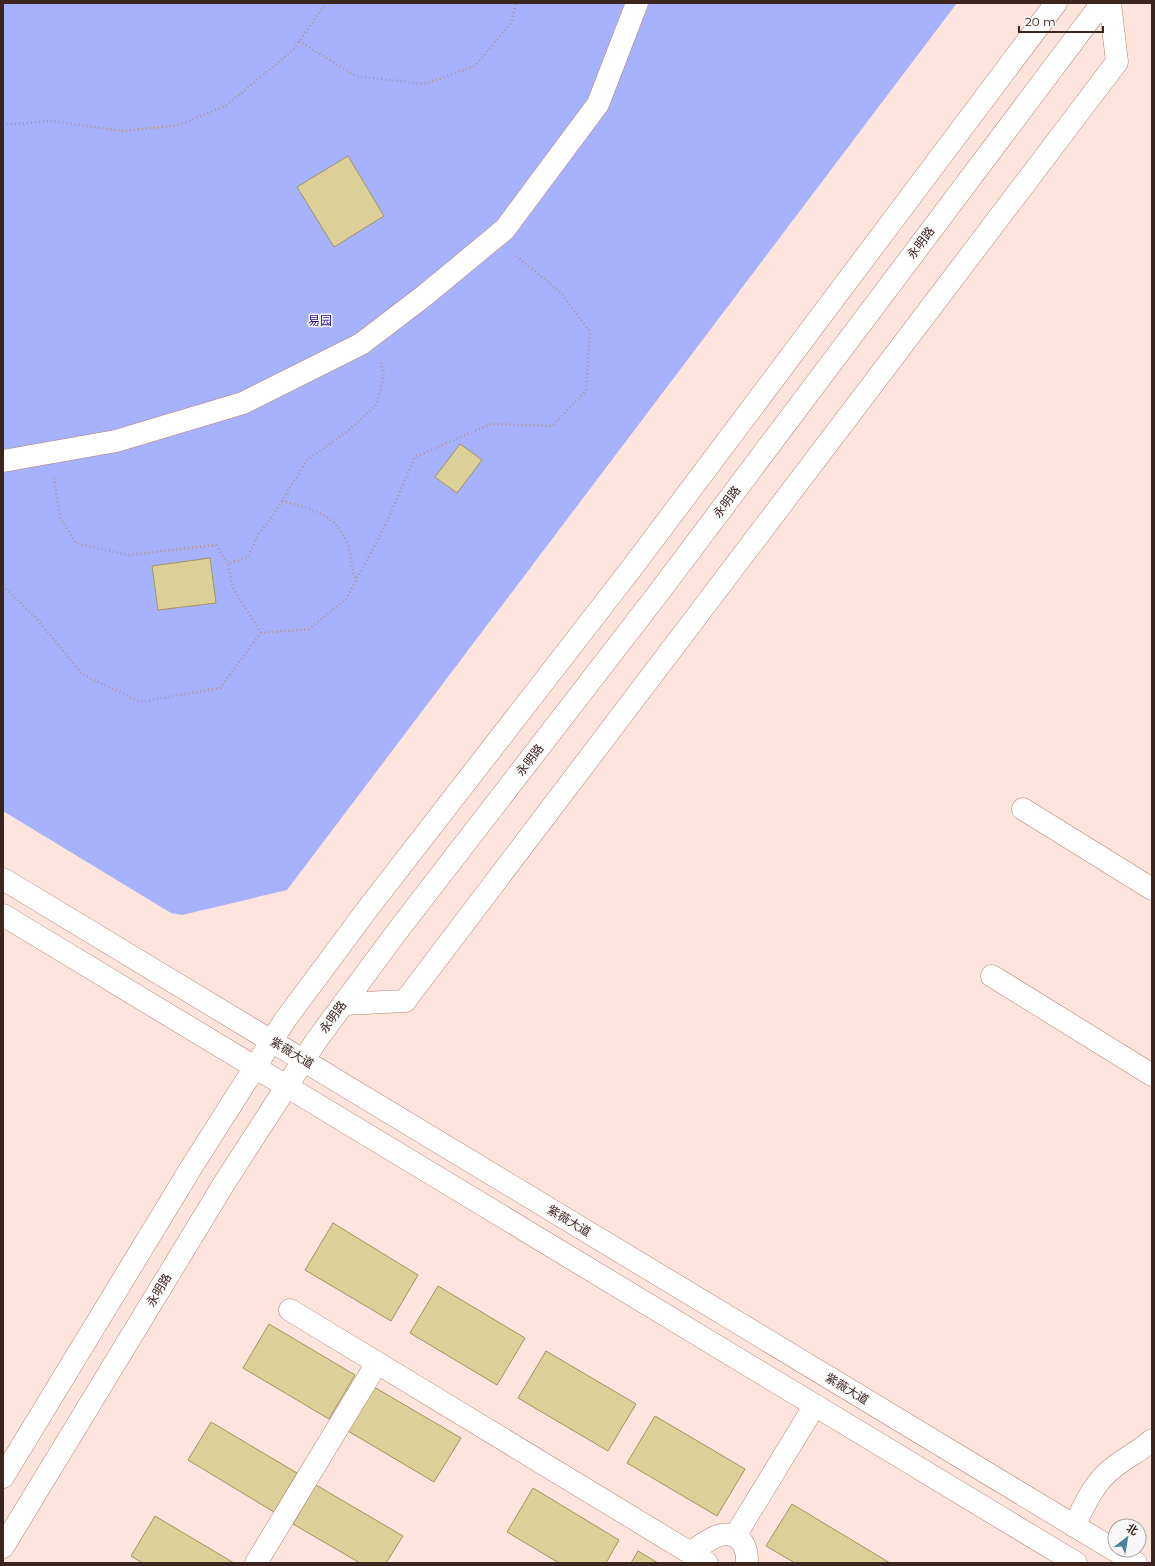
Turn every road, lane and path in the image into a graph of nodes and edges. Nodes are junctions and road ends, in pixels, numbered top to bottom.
1 (326, 3) edge
2 (516, 3) edge
3 (637, 3) edge
4 (1056, 3) edge
5 (1102, 3) edge
6 (1110, 3) edge
7 (299, 41) junction
8 (3, 125) edge
9 (494, 238) junction
10 (374, 334) junction
11 (50, 453) junction
12 (3, 461) edge
13 (282, 501) junction
14 (228, 564) junction
15 (356, 579) junction
16 (3, 586) edge
17 (261, 633) junction
18 (1023, 809) dead end
19 (3, 879) edge
20 (1152, 889) edge
21 (3, 915) edge
22 (992, 976) dead end
23 (343, 1004) junction
24 (272, 1041) junction
25 (303, 1060) junction
26 (255, 1067) junction
27 (1152, 1075) edge
28 (287, 1086) junction
29 (290, 1310) dead end
30 (378, 1363) junction
31 (814, 1405) junction
32 (1152, 1440) edge
33 (3, 1477) edge
34 (1074, 1526) junction
35 (735, 1536) junction
36 (3, 1547) edge
37 (699, 1558) edge
38 (262, 1561) edge
39 (747, 1563) edge
40 (1076, 1563) edge
41 (1136, 1563) edge

1 - 7 path
2 - 7 path
3 - 9 street
4 - 24 street
5 - 23 street, 永明路
6 - 23 street
7 - 8 path
9 - 10 street
9 - 15 path
10 - 11 street
10 - 13 path
11 - 12 street
11 - 14 path
13 - 14 path
13 - 15 path
14 - 17 path
15 - 17 path
16 - 17 path
18 - 20 street
19 - 24 street, 紫薇大道
21 - 26 street
22 - 27 street
23 - 25 street, 永明路
24 - 25 street, 紫薇大道
24 - 26 street
25 - 28 street, 永明路
25 - 34 street, 紫薇大道
26 - 28 street
26 - 33 street
28 - 31 street
28 - 36 street, 永明路
29 - 30 street
30 - 37 street
30 - 38 street
31 - 35 street
31 - 40 street
32 - 34 street
34 - 41 street, 紫薇大道
35 - 37 street
35 - 39 street

